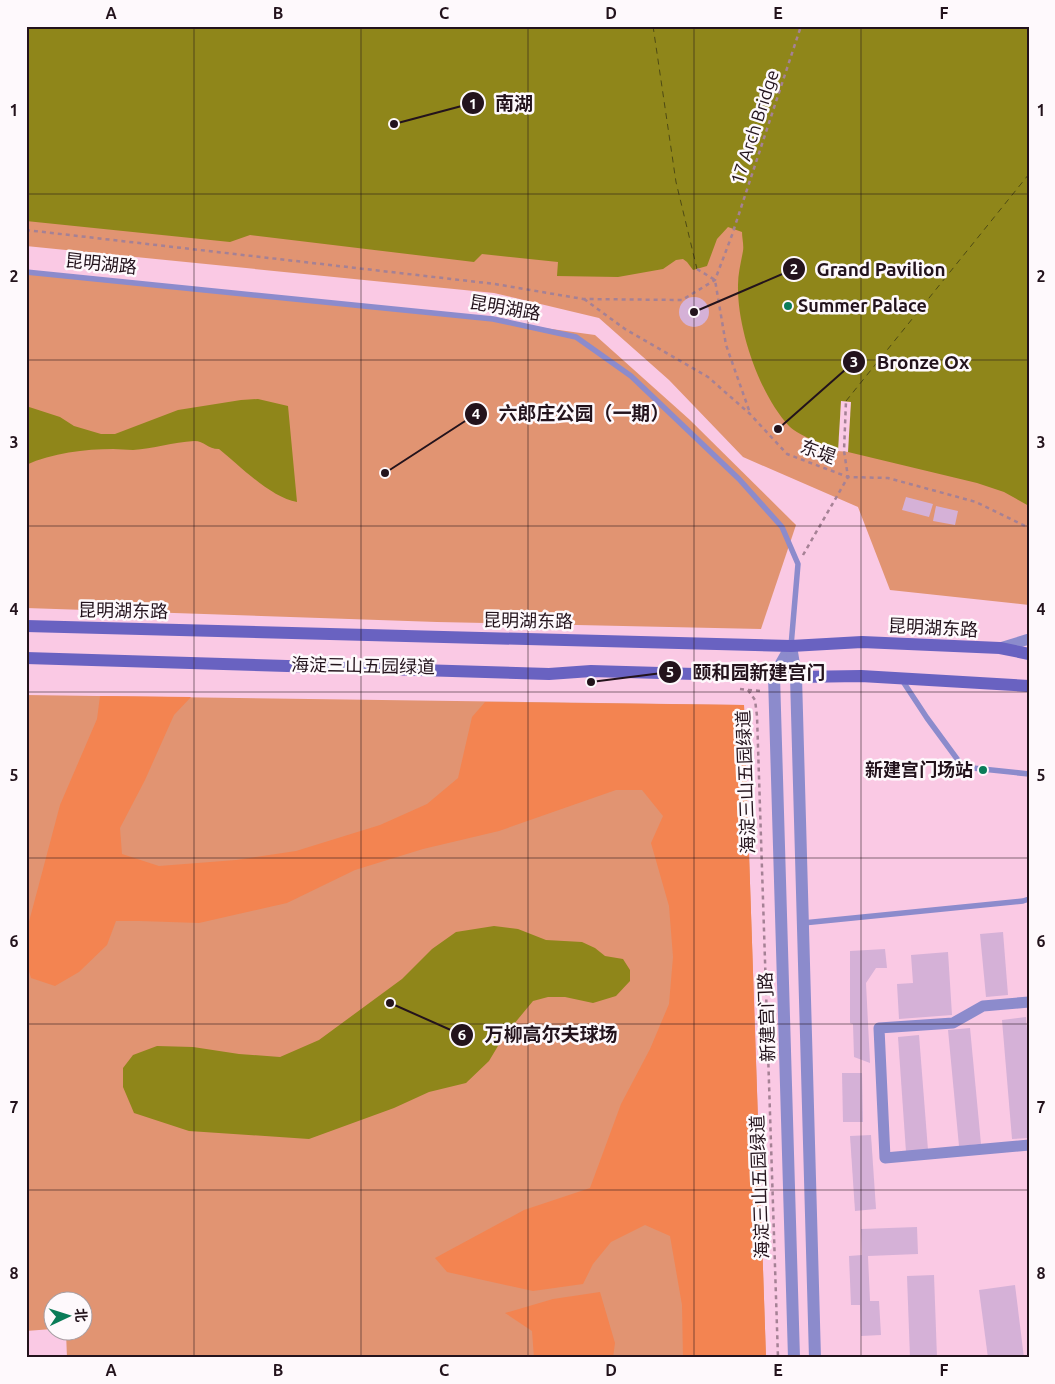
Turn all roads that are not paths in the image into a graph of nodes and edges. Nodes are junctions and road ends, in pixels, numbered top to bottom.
1 (26, 272) edge
2 (26, 626) edge
3 (1029, 639) edge
4 (791, 646) junction
5 (1000, 648) junction
6 (1029, 654) edge
7 (26, 658) edge
8 (774, 676) junction
9 (796, 677) junction
10 (900, 678) junction
11 (1029, 686) edge
12 (1029, 774) edge
13 (1029, 898) edge
14 (802, 923) junction
15 (1029, 1002) edge
16 (1029, 1145) edge
17 (794, 1358) edge
18 (815, 1358) edge

1 - 4 lane, 昆明湖路
2 - 4 main road, 昆明湖东路
3 - 5 street
4 - 5 main road, 昆明湖东路
4 - 8 street
4 - 9 street
5 - 6 main road, 昆明湖东路
7 - 8 main road
8 - 9 main road
8 - 17 street, 新建宫门路
9 - 10 main road
9 - 14 street
10 - 11 main road
10 - 12 lane
13 - 14 lane
14 - 18 street
15 - 16 street

